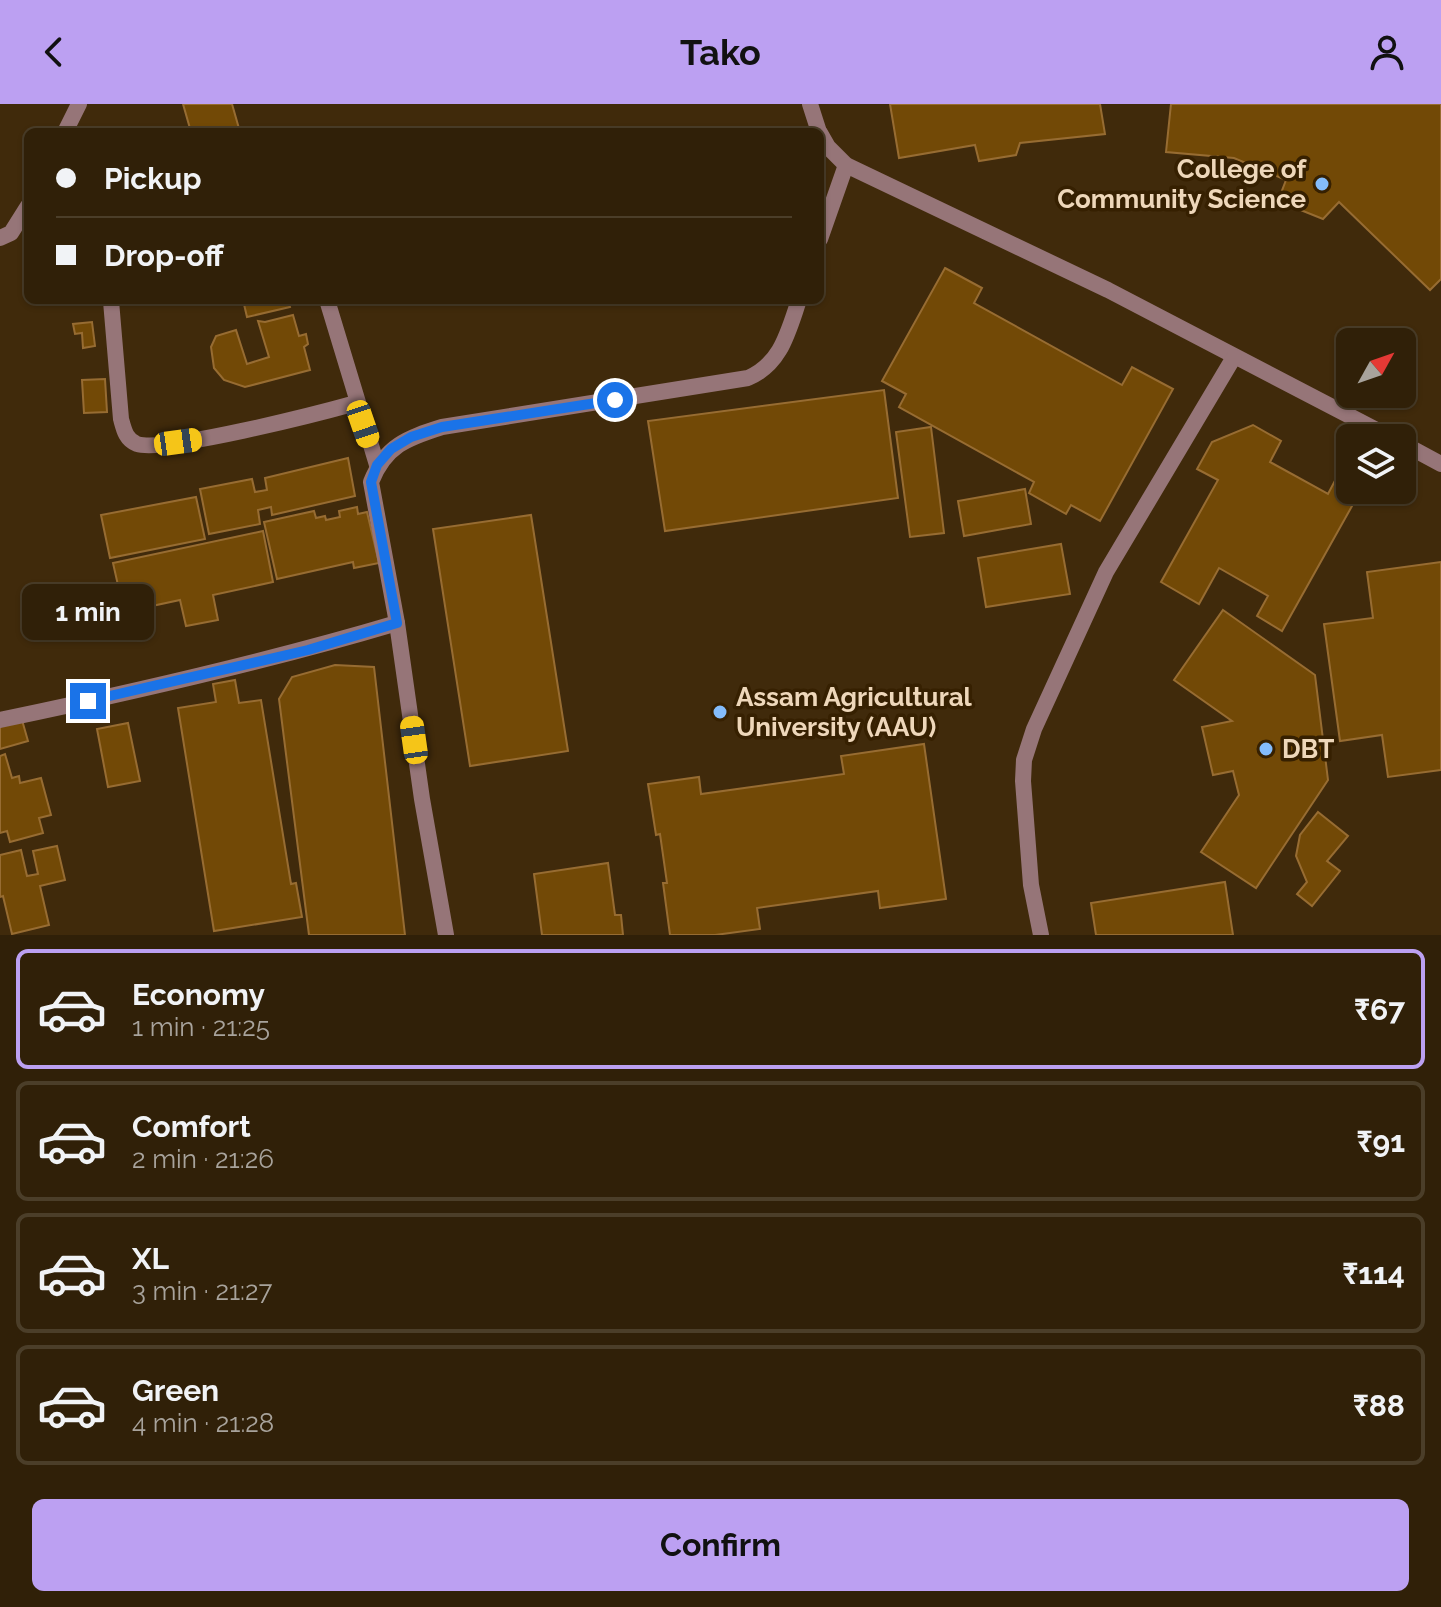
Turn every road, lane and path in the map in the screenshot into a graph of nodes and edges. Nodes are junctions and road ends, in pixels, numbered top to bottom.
1 (79, 104) edge
2 (810, 104) edge
3 (67, 128) edge
4 (818, 128) edge
5 (824, 140) edge
6 (846, 165) junction
7 (24, 212) edge
8 (824, 228) edge
9 (0, 238) edge
10 (111, 304) edge
11 (328, 304) edge
12 (798, 304) edge
13 (1234, 357) junction
14 (356, 403) junction
15 (1365, 424) edge
16 (1416, 451) edge
17 (1441, 464) edge
18 (377, 465) junction
19 (397, 623) junction
20 (0, 720) edge
21 (446, 935) edge
22 (1041, 935) edge

1 - 3 lane
2 - 4 lane
5 - 6 lane
6 - 8 lane
6 - 13 lane
7 - 9 lane
10 - 14 lane
11 - 14 lane
12 - 18 lane
13 - 15 lane
13 - 22 lane
14 - 18 lane
16 - 17 lane
18 - 19 lane
19 - 20 lane
19 - 21 lane

